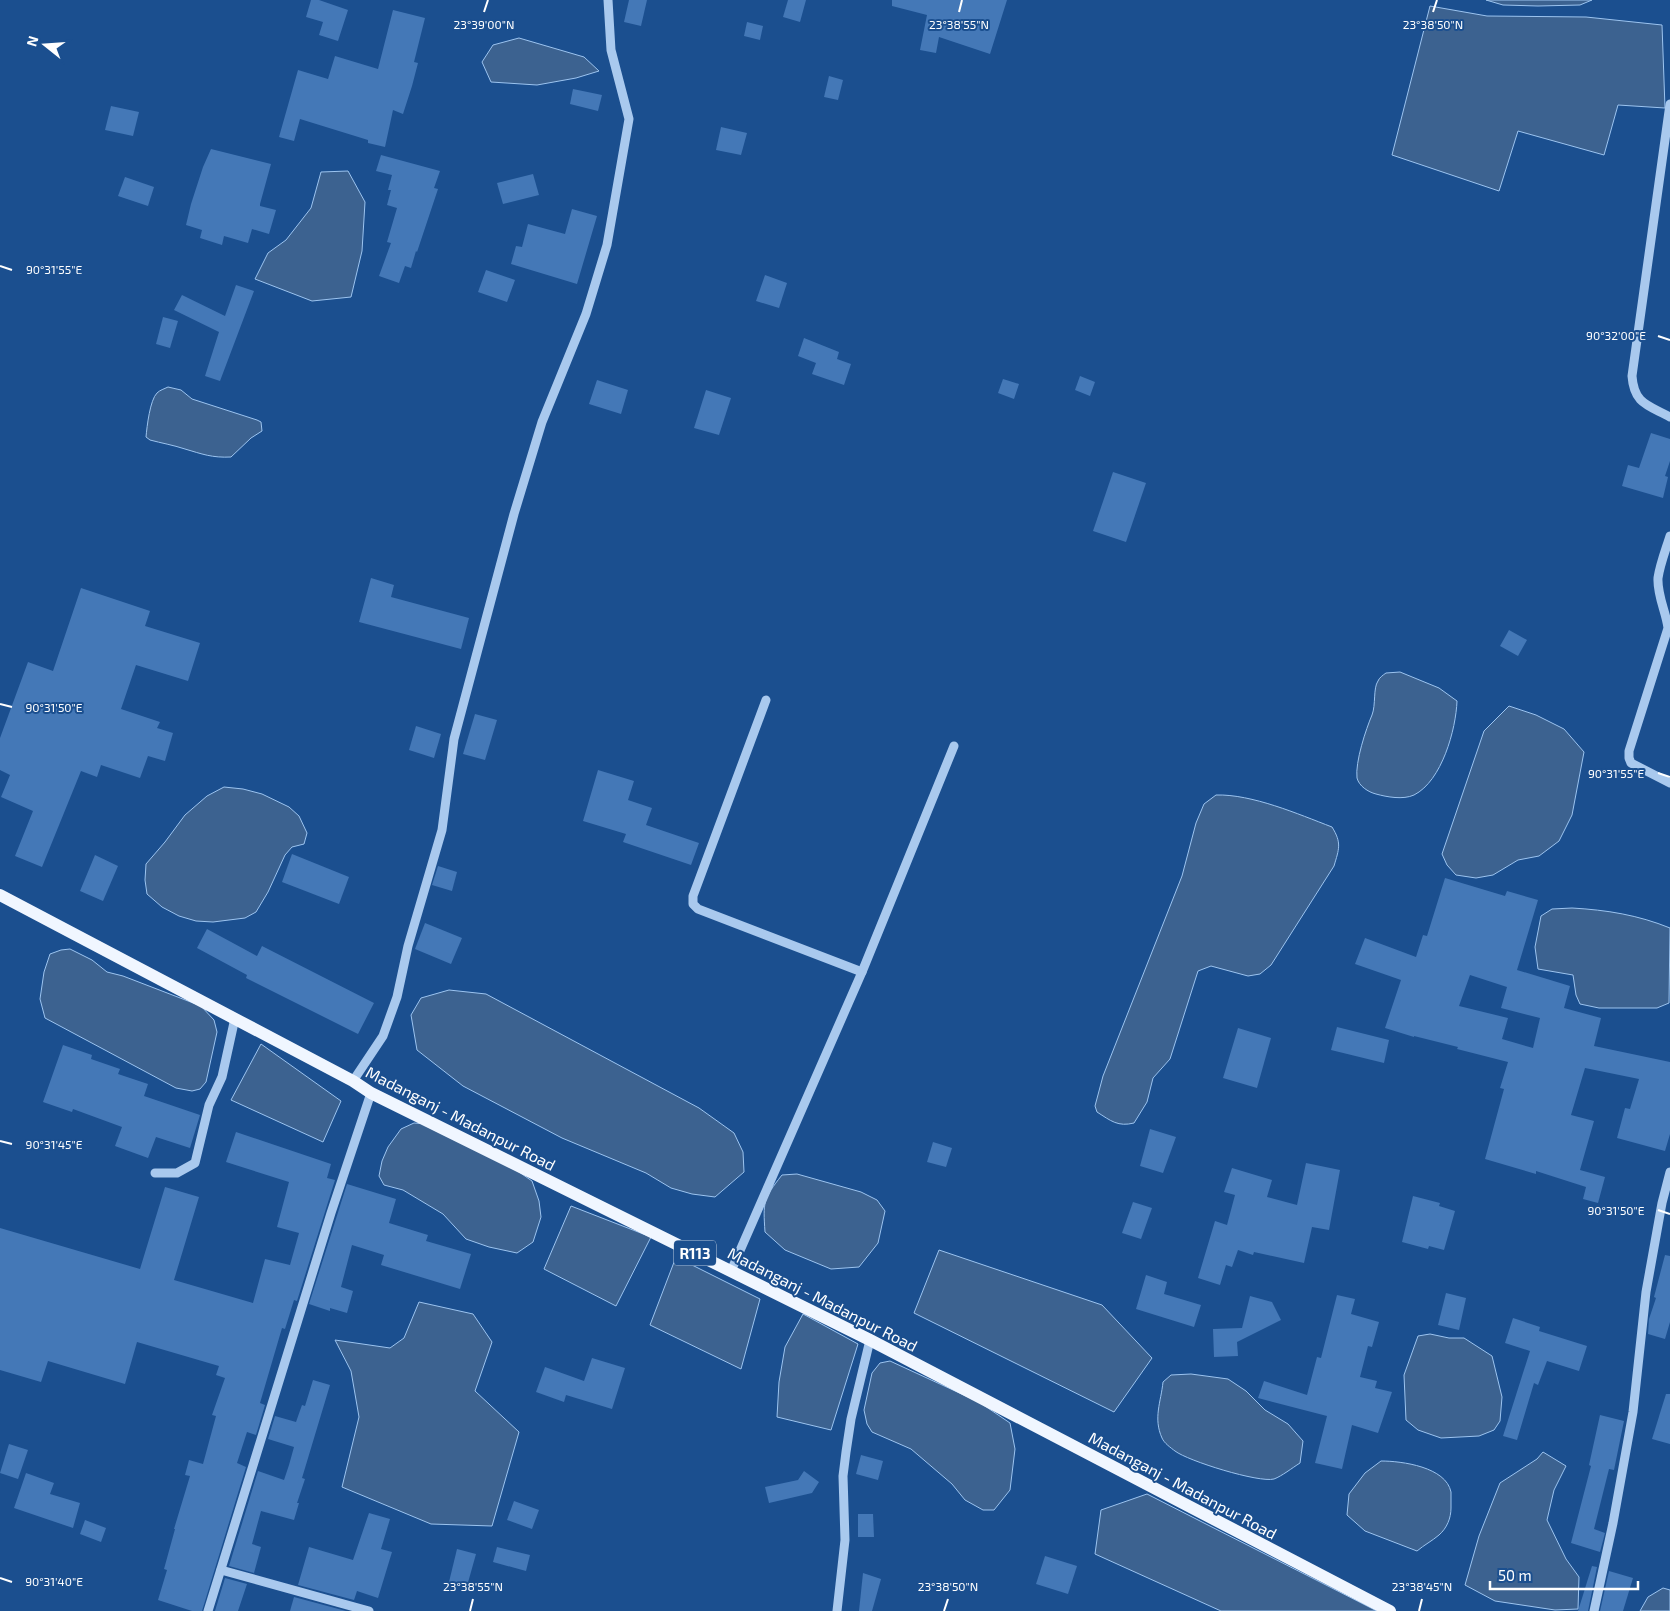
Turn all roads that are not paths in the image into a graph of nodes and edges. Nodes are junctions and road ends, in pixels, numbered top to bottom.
1 (608, 0) edge
2 (1670, 104) edge
3 (1670, 417) edge
4 (1670, 536) edge
5 (766, 700) dead end
6 (954, 746) dead end
7 (1670, 782) edge
8 (0, 895) edge
9 (862, 972) junction
10 (235, 1018) junction
11 (353, 1081) junction
12 (371, 1093) junction
13 (1670, 1172) edge
14 (154, 1173) dead end
15 (731, 1271) junction
16 (870, 1340) junction
17 (221, 1570) junction
18 (208, 1611) edge
19 (369, 1611) edge
20 (837, 1611) edge
21 (1390, 1611) edge
22 (1594, 1611) edge

1 - 11 street
2 - 3 street
4 - 7 street
5 - 9 street
6 - 9 street
8 - 10 main road, Madanganj - Madanpur Road / R113
9 - 15 street
10 - 11 main road, Madanganj - Madanpur Road / R113
10 - 14 street
11 - 12 main road, Madanganj - Madanpur Road / R113
12 - 15 main road, Madanganj - Madanpur Road / R113
12 - 17 street
13 - 22 street
15 - 16 main road, Madanganj - Madanpur Road / R113
16 - 20 street
16 - 21 main road, Madanganj - Madanpur Road / R113
17 - 18 street
17 - 19 street

